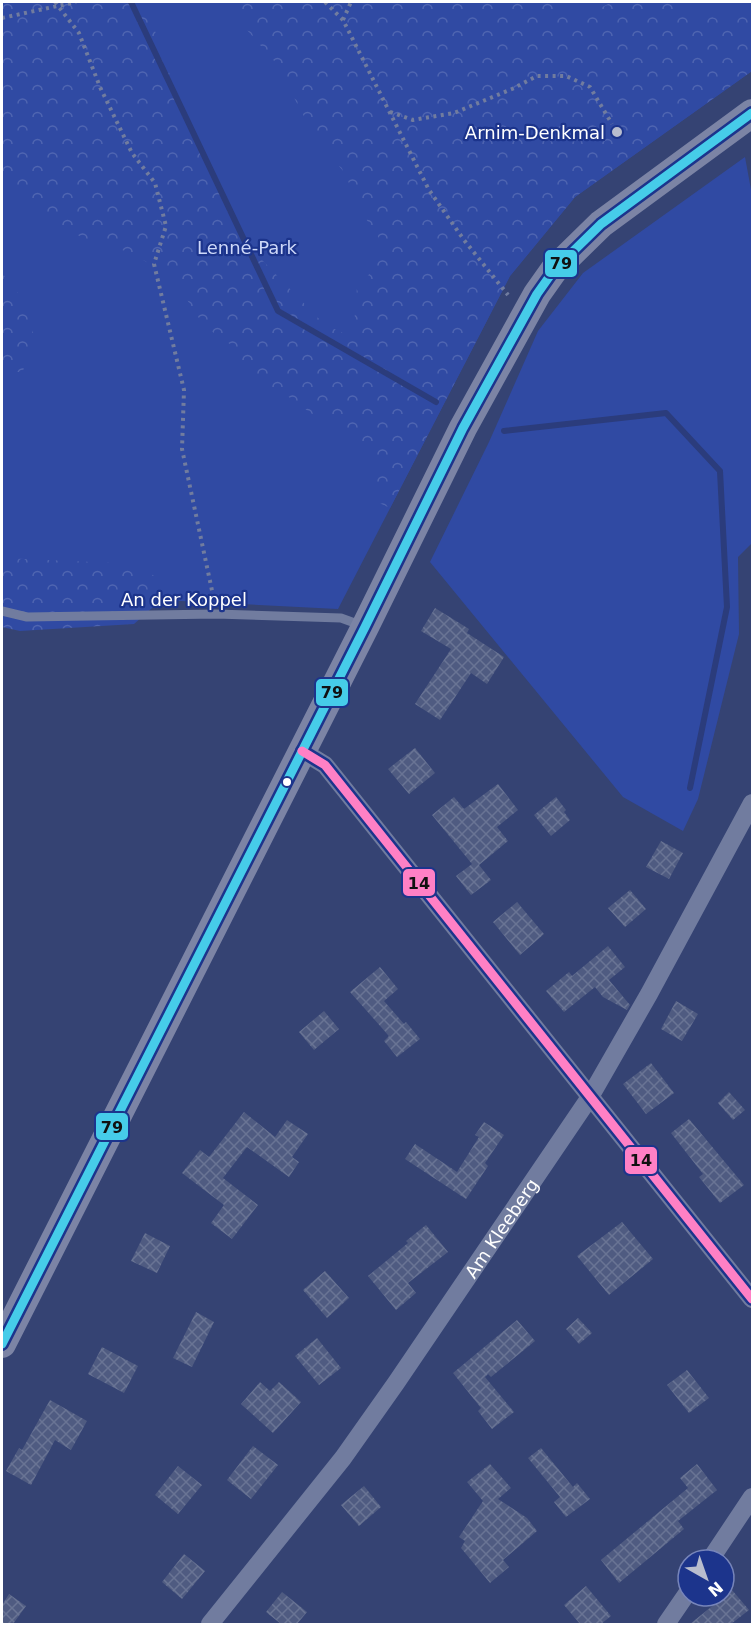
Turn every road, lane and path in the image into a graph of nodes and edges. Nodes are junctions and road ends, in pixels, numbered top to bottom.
1 (76, 2) edge
2 (325, 2) edge
3 (351, 2) edge
4 (56, 3) edge
5 (2, 18) edge
6 (343, 20) junction
7 (390, 112) junction
8 (753, 113) edge
9 (612, 124) dead end
10 (507, 295) dead end
11 (2, 611) edge
12 (216, 614) junction
13 (365, 627) junction
14 (302, 751) junction
15 (753, 803) edge
16 (590, 1096) junction
17 (753, 1299) edge
18 (2, 1344) edge
19 (753, 1497) edge
20 (718, 1548) edge
21 (677, 1608) edge
22 (210, 1624) edge
23 (666, 1624) edge

1 - 4 path
2 - 6 path
3 - 6 path
4 - 5 path
4 - 12 path
6 - 7 path
7 - 9 path
7 - 10 path
8 - 13 main road
11 - 12 lane, An der Koppel
12 - 13 lane, An der Koppel
13 - 14 main road
14 - 16 street
14 - 18 main road
15 - 16 street, Am Kleeberg
16 - 17 street
16 - 22 street, Am Kleeberg
19 - 20 street
21 - 23 street

